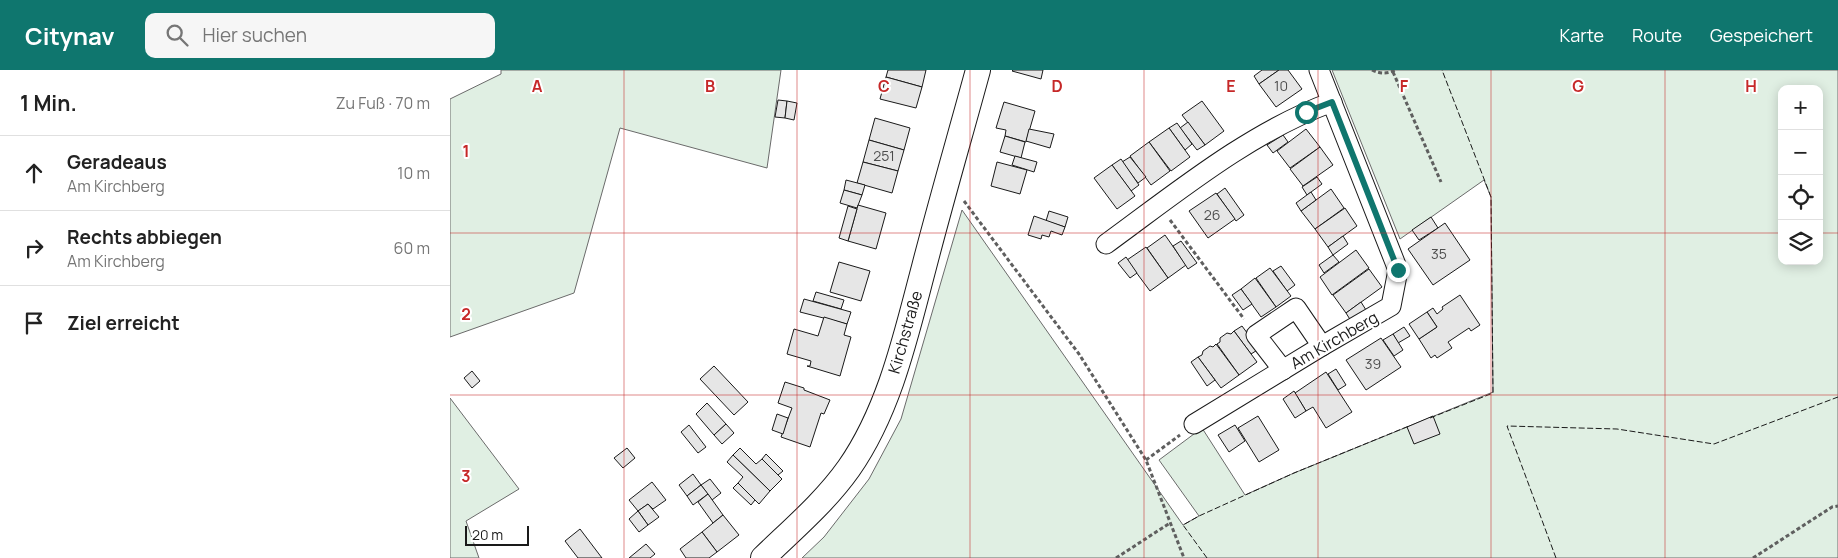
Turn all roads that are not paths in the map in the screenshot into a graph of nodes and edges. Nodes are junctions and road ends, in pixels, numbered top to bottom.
1 (978, 70) edge
2 (1319, 70) edge
3 (1332, 102) junction
4 (1106, 244) dead end
5 (1322, 346) junction
6 (1283, 370) junction
7 (1194, 424) road end
8 (763, 558) edge

1 - 8 street, Kirchstraße
2 - 3 street, Am Kirchberg
3 - 4 street
3 - 5 street, Am Kirchberg
5 - 6 street, Am Kirchberg
5 - 6 street
6 - 7 street, Am Kirchberg

